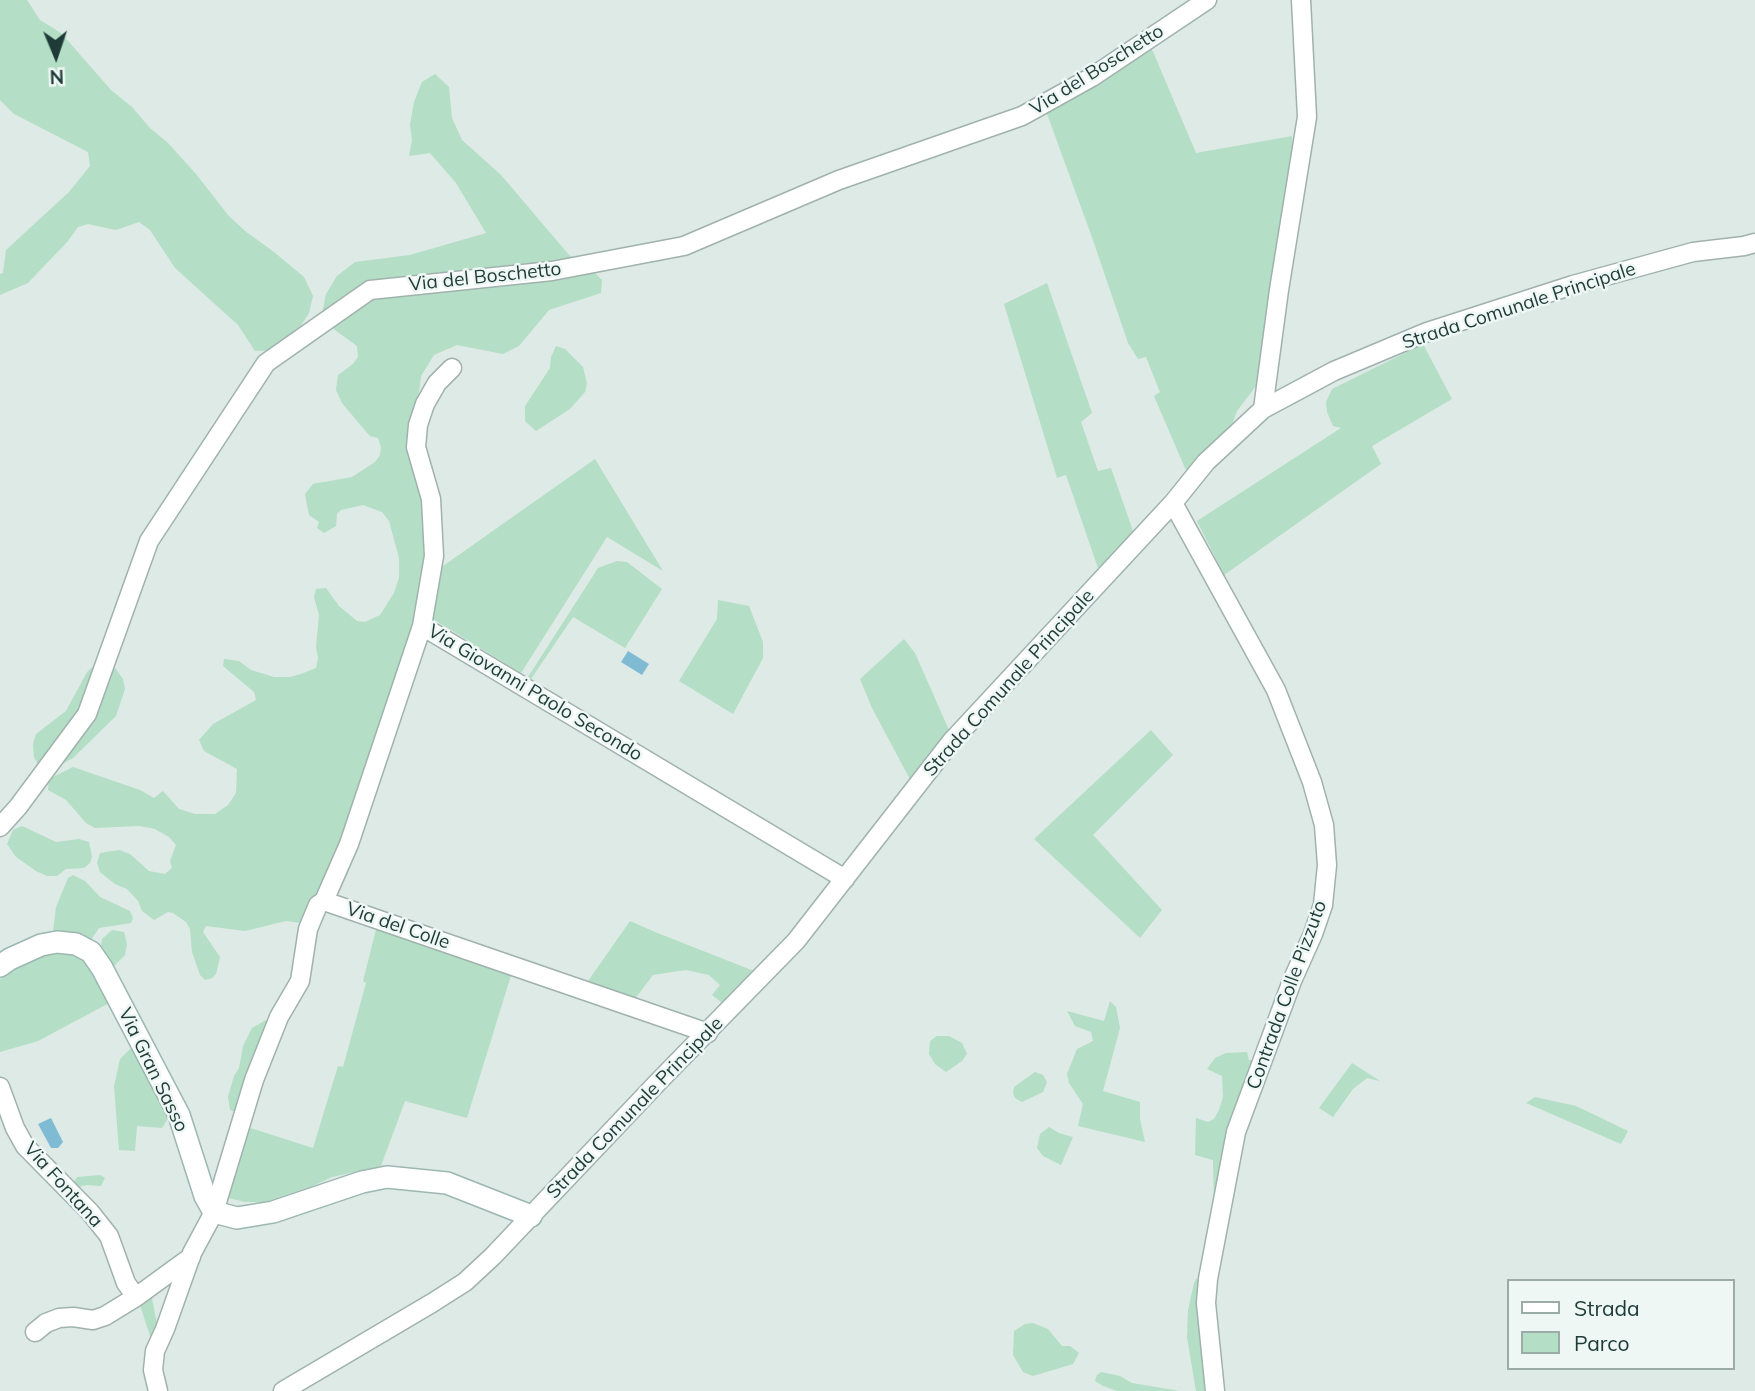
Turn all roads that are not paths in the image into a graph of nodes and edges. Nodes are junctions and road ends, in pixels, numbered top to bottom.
1 (1207, 0) edge
2 (1301, 0) edge
3 (1755, 243) edge
4 (452, 368) dead end
5 (1263, 409) junction
6 (1173, 503) junction
7 (422, 626) junction
8 (0, 827) edge
9 (845, 879) junction
10 (324, 901) junction
11 (0, 967) edge
12 (708, 1033) junction
13 (0, 1087) edge
14 (214, 1212) junction
15 (531, 1216) junction
16 (191, 1256) junction
17 (136, 1297) junction
18 (35, 1332) dead end
19 (159, 1391) edge
20 (283, 1391) edge
21 (1214, 1391) edge

1 - 8 street, Via del Boschetto
2 - 5 street
3 - 5 street, Strada Comunale Principale
4 - 7 street, Via Giovanni Paolo Secondo
5 - 6 street, Strada Comunale Principale
6 - 9 street, Strada Comunale Principale
6 - 21 street, Contrada Colle Pizzuto
7 - 9 street, Via Giovanni Paolo Secondo
7 - 10 street
9 - 12 street, Strada Comunale Principale
10 - 12 street, Via del Colle
10 - 14 street, Via del Colle
11 - 14 street, Via Gran Sasso
12 - 15 street, Strada Comunale Principale
13 - 17 street, Via Fontana
14 - 15 street
14 - 16 street
15 - 20 street, Strada Comunale Principale
16 - 17 street
16 - 19 street
17 - 18 street

